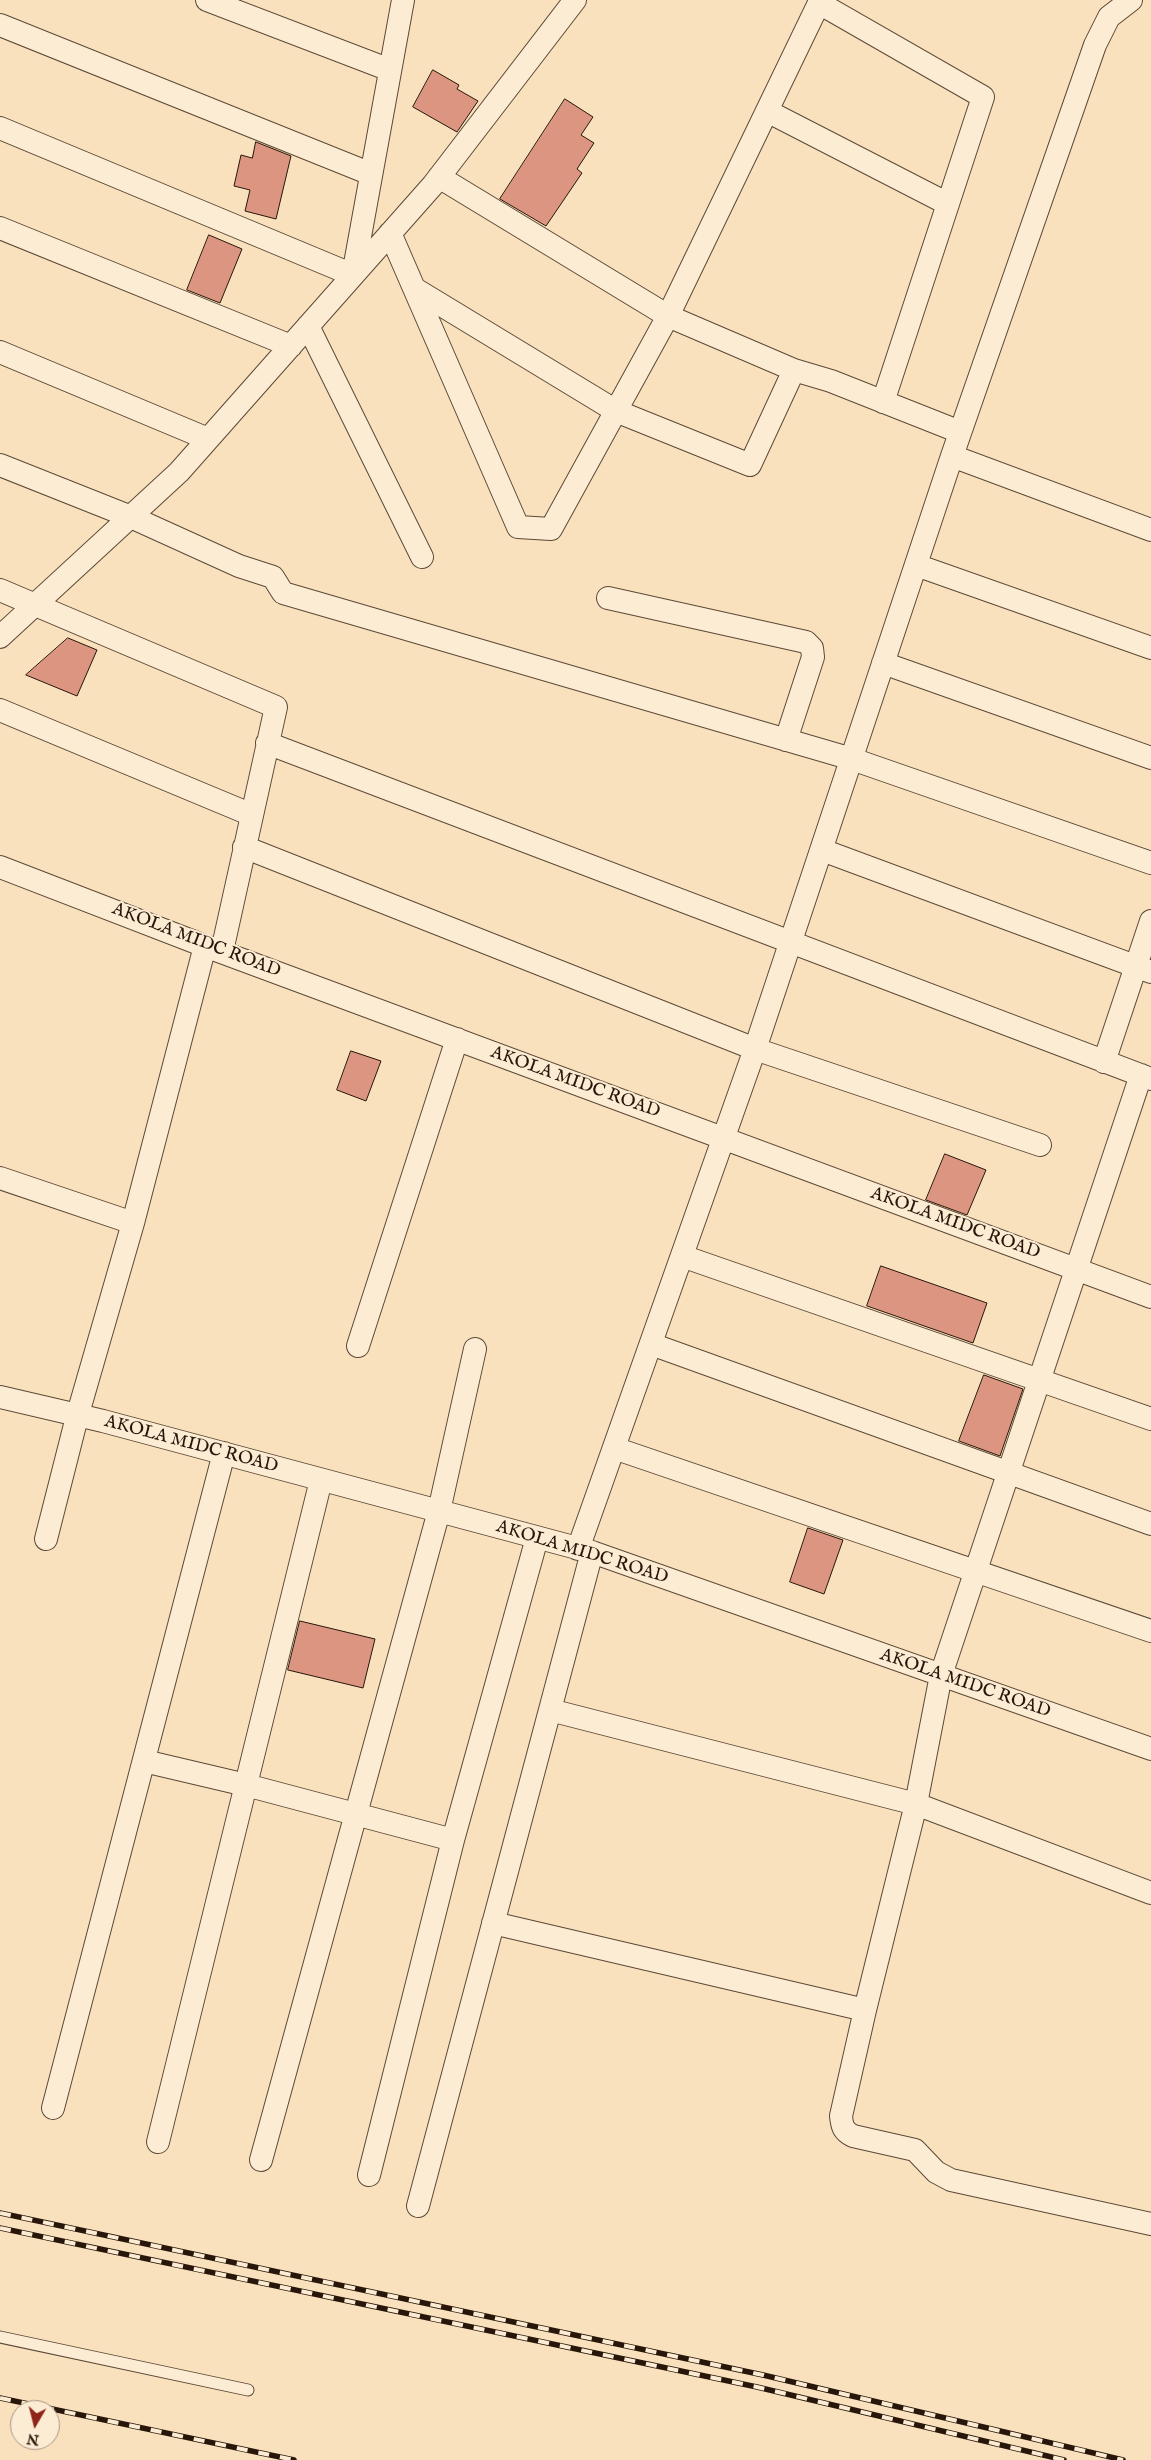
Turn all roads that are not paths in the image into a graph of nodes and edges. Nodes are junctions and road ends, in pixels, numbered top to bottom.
1 (207, 0) edge
2 (403, 0) edge
3 (575, 0) edge
4 (1131, 0) edge
5 (0, 25) edge
6 (390, 70) junction
7 (767, 111) junction
8 (0, 128) edge
9 (371, 174) junction
10 (439, 177) junction
11 (948, 204) junction
12 (0, 228) edge
13 (390, 233) junction
14 (353, 275) junction
15 (415, 289) junction
16 (668, 316) junction
17 (308, 326) junction
18 (291, 346) junction
19 (0, 352) edge
20 (794, 370) junction
21 (883, 402) junction
22 (616, 411) junction
23 (960, 432) junction
24 (208, 439) junction
25 (952, 456) junction
26 (0, 465) edge
27 (131, 517) junction
28 (1151, 530) edge
29 (422, 557) dead end
30 (916, 565) junction
31 (0, 590) edge
32 (608, 598) dead end
33 (37, 605) junction
34 (0, 637) edge
35 (1151, 648) edge
36 (883, 663) junction
37 (0, 710) edge
38 (786, 740) junction
39 (267, 744) junction
40 (1151, 758) edge
41 (852, 759) junction
42 (252, 815) junction
43 (244, 847) junction
44 (822, 850) junction
45 (1151, 863) edge
46 (0, 866) edge
47 (1151, 921) edge
48 (791, 943) junction
49 (213, 949) junction
50 (1144, 969) edge
51 (457, 1039) junction
52 (755, 1049) junction
53 (1104, 1062) junction
54 (1146, 1077) edge
55 (724, 1138) junction
56 (1040, 1145) dead end
57 (0, 1178) edge
58 (133, 1223) junction
59 (682, 1256) junction
60 (1075, 1269) junction
61 (1151, 1297) edge
62 (651, 1344) junction
63 (358, 1346) dead end
64 (475, 1348) dead end
65 (1038, 1380) junction
66 (0, 1397) edge
67 (77, 1417) junction
68 (1151, 1419) edge
69 (614, 1448) junction
70 (224, 1454) junction
71 (1007, 1474) junction
72 (321, 1480) junction
73 (439, 1512) junction
74 (1151, 1524) edge
75 (537, 1538) junction
76 (46, 1539) dead end
77 (585, 1551) junction
78 (975, 1573) junction
79 (1151, 1631) edge
80 (941, 1675) junction
81 (550, 1710) junction
82 (1151, 1749) edge
83 (144, 1761) junction
84 (246, 1785) junction
85 (916, 1804) junction
86 (357, 1814) junction
87 (453, 1840) junction
88 (1151, 1893) edge
89 (493, 1923) junction
90 (865, 2010) junction
91 (54, 2108) dead end
92 (158, 2142) dead end
93 (261, 2160) dead end
94 (369, 2175) dead end
95 (418, 2206) dead end
96 (1151, 2224) edge
97 (0, 2337) edge
98 (248, 2390) dead end

1 - 6 street
2 - 6 street
3 - 10 street
4 - 23 street
5 - 9 street
6 - 9 street
7 - 11 street
7 - 11 street
7 - 16 street
8 - 14 street
9 - 14 street
10 - 13 street
10 - 16 street
11 - 21 street
12 - 18 street
13 - 14 street
13 - 15 street
14 - 17 street
15 - 22 street
15 - 22 street
16 - 20 street
16 - 22 street
17 - 18 street
17 - 29 street
18 - 24 street
19 - 24 street
20 - 21 street
20 - 22 street
21 - 23 street
23 - 25 street
24 - 27 street
25 - 28 street
25 - 30 street
26 - 27 street
27 - 33 street
27 - 38 street
30 - 35 street
30 - 36 street
31 - 33 street
32 - 38 street
33 - 34 street
33 - 39 street
36 - 40 street
36 - 41 street
37 - 42 street
38 - 41 street
39 - 42 street
39 - 48 street
41 - 44 street
41 - 45 street
42 - 43 street
43 - 49 street
43 - 52 street
44 - 48 street
44 - 50 street
46 - 49 street, AKOLA MIDC ROAD
47 - 50 street
48 - 52 street
48 - 53 street
49 - 51 street, AKOLA MIDC ROAD
49 - 58 street
50 - 53 street
51 - 55 street, AKOLA MIDC ROAD
51 - 63 street
52 - 55 street
52 - 56 street
53 - 54 street
54 - 60 street
55 - 59 street
55 - 60 street, AKOLA MIDC ROAD
57 - 58 street
58 - 67 street
59 - 62 street
59 - 65 street
60 - 61 street, AKOLA MIDC ROAD
60 - 65 street
62 - 69 street
62 - 71 street
64 - 73 street
65 - 68 street
65 - 71 street
66 - 67 street, AKOLA MIDC ROAD
67 - 70 street, AKOLA MIDC ROAD
67 - 76 street
69 - 77 street
69 - 78 street
70 - 72 street, AKOLA MIDC ROAD
70 - 83 street
71 - 74 street
71 - 78 street
72 - 73 street, AKOLA MIDC ROAD
72 - 84 street
73 - 75 street, AKOLA MIDC ROAD
73 - 86 street
75 - 77 street, AKOLA MIDC ROAD
75 - 87 street
77 - 80 street, AKOLA MIDC ROAD
77 - 81 street
78 - 79 street
78 - 80 street
80 - 82 street, AKOLA MIDC ROAD
80 - 85 street
81 - 85 street
81 - 89 street
83 - 84 street
83 - 91 street
84 - 86 street
84 - 92 street
85 - 88 street
85 - 90 street
86 - 87 street
86 - 93 street
87 - 94 street
89 - 90 street
89 - 95 street
90 - 96 street
97 - 98 lane

